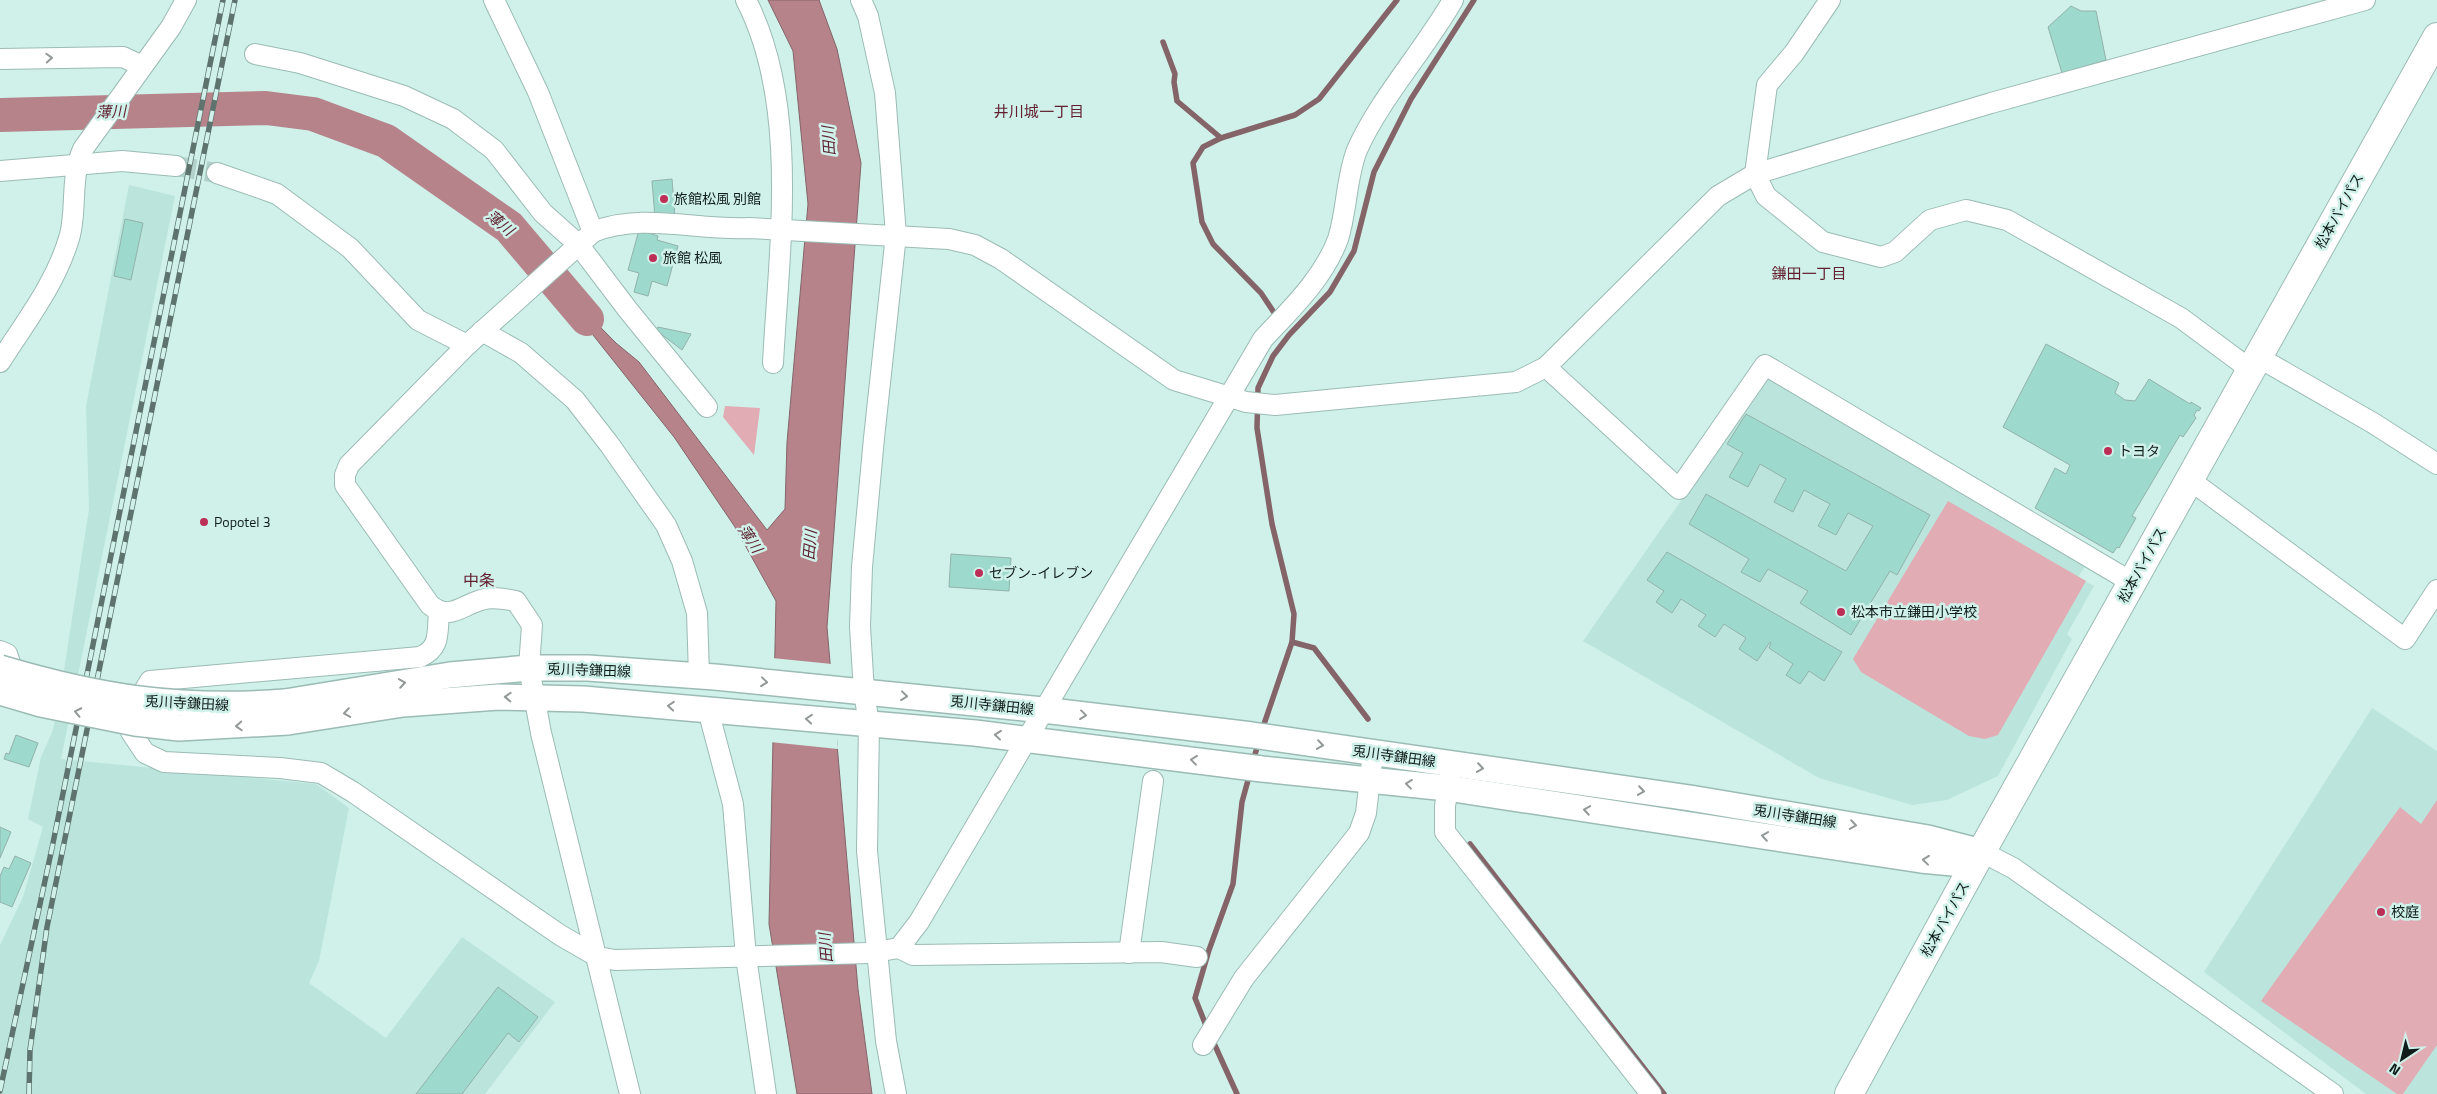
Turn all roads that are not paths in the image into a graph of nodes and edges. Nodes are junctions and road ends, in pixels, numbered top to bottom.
1 (186, 0) edge
2 (494, 0) edge
3 (746, 0) edge
4 (861, 0) edge
5 (1453, 0) edge
6 (1830, 0) edge
7 (2365, 0) edge
8 (2437, 37) edge
9 (254, 54) dead end
10 (0, 60) edge
11 (140, 68) junction
12 (80, 157) junction
13 (176, 166) tunnel mouth
14 (0, 171) edge
15 (217, 173) tunnel mouth
16 (1754, 174) junction
17 (784, 232) junction
18 (891, 235) junction
19 (580, 242) junction
20 (482, 331) junction
21 (466, 345) junction
22 (0, 362) edge
23 (773, 363) dead end
24 (2254, 363) junction
25 (1546, 367) junction
26 (1237, 400) junction
27 (707, 407) dead end
28 (2437, 464) edge
29 (2190, 480) junction
30 (2133, 583) junction
31 (2437, 590) edge
32 (439, 612) junction
33 (0, 651) edge
34 (0, 668) edge
35 (529, 668) junction
36 (707, 676) junction
37 (0, 692) edge
38 (859, 692) junction
39 (535, 698) junction
40 (0, 704) edge
41 (714, 710) junction
42 (1043, 710) junction
43 (286, 712) junction
44 (863, 723) junction
45 (1026, 738) junction
46 (1373, 753) junction
47 (1452, 764) junction
48 (1369, 779) junction
49 (1152, 781) dead end
50 (1447, 788) junction
51 (1978, 858) junction
52 (899, 948) junction
53 (872, 952) junction
54 (1129, 953) junction
55 (598, 957) junction
56 (750, 957) junction
57 (1197, 957) dead end
58 (1203, 1045) dead end
59 (630, 1094) edge
60 (766, 1094) edge
61 (896, 1094) edge
62 (1651, 1094) edge
63 (1849, 1094) edge
64 (2333, 1094) edge

1 - 11 street
2 - 19 street
3 - 17 street
4 - 18 street
5 - 26 street
6 - 16 street
7 - 16 street
8 - 24 highway, 松本バイパス
9 - 19 street
10 -> 11 street
11 - 12 street
12 - 13 street
12 - 14 street
12 - 22 street
15 - 21 street
16 - 24 street
16 - 25 street
17 - 18 street
17 - 19 street
17 - 23 street
18 - 26 street
18 - 38 street
19 - 20 street
19 - 27 street
20 - 21 street
20 - 36 street
21 - 32 street
24 - 28 street
24 - 29 highway, 松本バイパス
25 - 26 street
25 - 30 street
26 - 42 street
29 - 30 highway, 松本バイパス
29 - 31 street
30 - 51 highway, 松本バイパス
32 - 35 street
32 - 55 street
33 - 40 street
34 - 43 main road, 兎川寺鎌田線, bridge
35 - 36 main road, 兎川寺鎌田線
35 - 39 street
43 -> 35 main road, 兎川寺鎌田線
36 -> 38 main road, 兎川寺鎌田線
43 -> 37 main road, 兎川寺鎌田線, bridge
38 -> 42 main road, 兎川寺鎌田線
38 - 44 street
41 -> 39 main road, 兎川寺鎌田線
39 -> 43 main road, 兎川寺鎌田線
39 - 55 street
44 -> 41 main road, 兎川寺鎌田線
41 - 56 street
42 - 45 street
42 -> 46 main road, 兎川寺鎌田線
45 -> 44 main road, 兎川寺鎌田線
44 - 53 street
48 -> 45 main road, 兎川寺鎌田線
45 - 52 street
46 - 47 main road, 兎川寺鎌田線
46 - 48 street
47 - 50 street
47 -> 51 main road, 兎川寺鎌田線
50 -> 48 main road, 兎川寺鎌田線
48 - 58 street
49 - 54 street
51 -> 50 main road, 兎川寺鎌田線
50 - 62 street
51 - 63 highway, 松本バイパス
51 - 64 street
52 - 53 street
52 - 54 street
53 - 56 street
53 - 61 street
54 - 57 street
55 - 56 street
55 - 59 street
56 - 60 street

